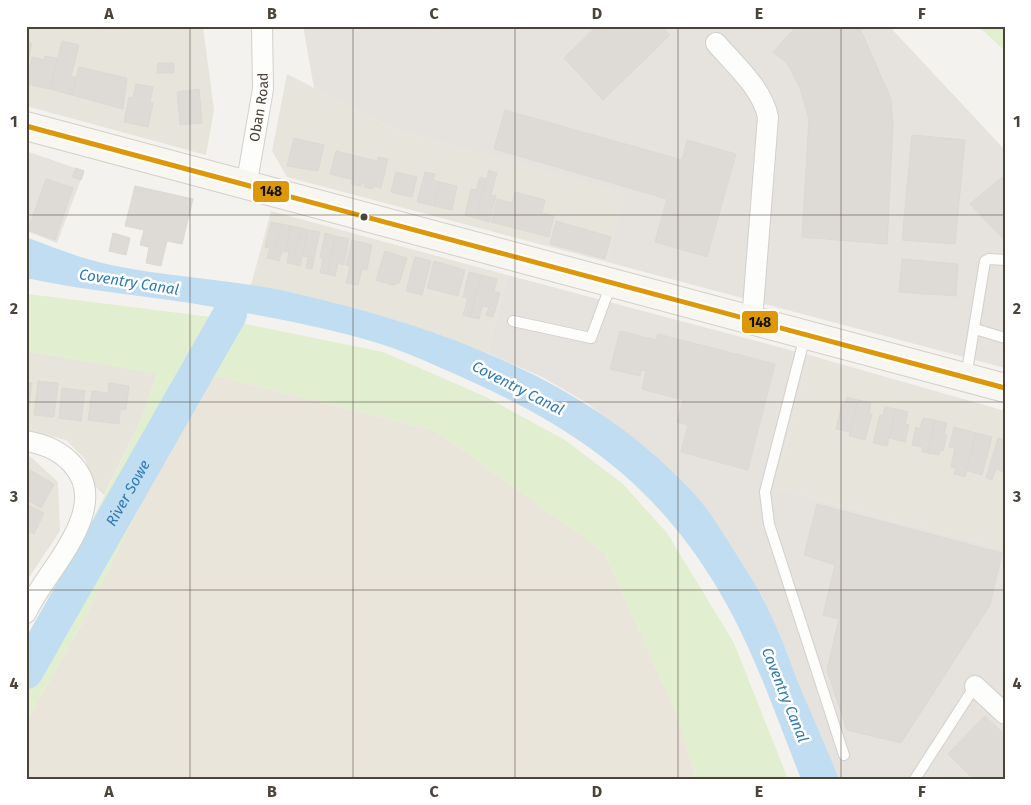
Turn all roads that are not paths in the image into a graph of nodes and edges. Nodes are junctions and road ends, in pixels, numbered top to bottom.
1 (262, 26) edge
2 (716, 42) dead end
3 (26, 126) edge
4 (246, 187) junction
5 (1005, 260) edge
6 (611, 283) junction
7 (513, 321) dead end
8 (752, 321) junction
9 (975, 329) junction
10 (805, 335) junction
11 (1005, 338) edge
12 (966, 378) junction
13 (1005, 388) edge
14 (26, 441) edge
15 (26, 613) edge
16 (974, 686) joint
17 (1005, 714) edge
18 (844, 755) dead end
19 (915, 779) edge

1 - 4 street, Oban Road
2 - 8 street
3 - 4 main road
4 - 6 main road
5 - 9 lane
6 - 7 lane
6 - 8 main road
8 - 10 main road
9 - 11 lane
9 - 12 lane
10 - 12 main road
10 - 18 lane
12 - 13 main road
14 - 15 street
16 - 17 street
16 - 19 lane

